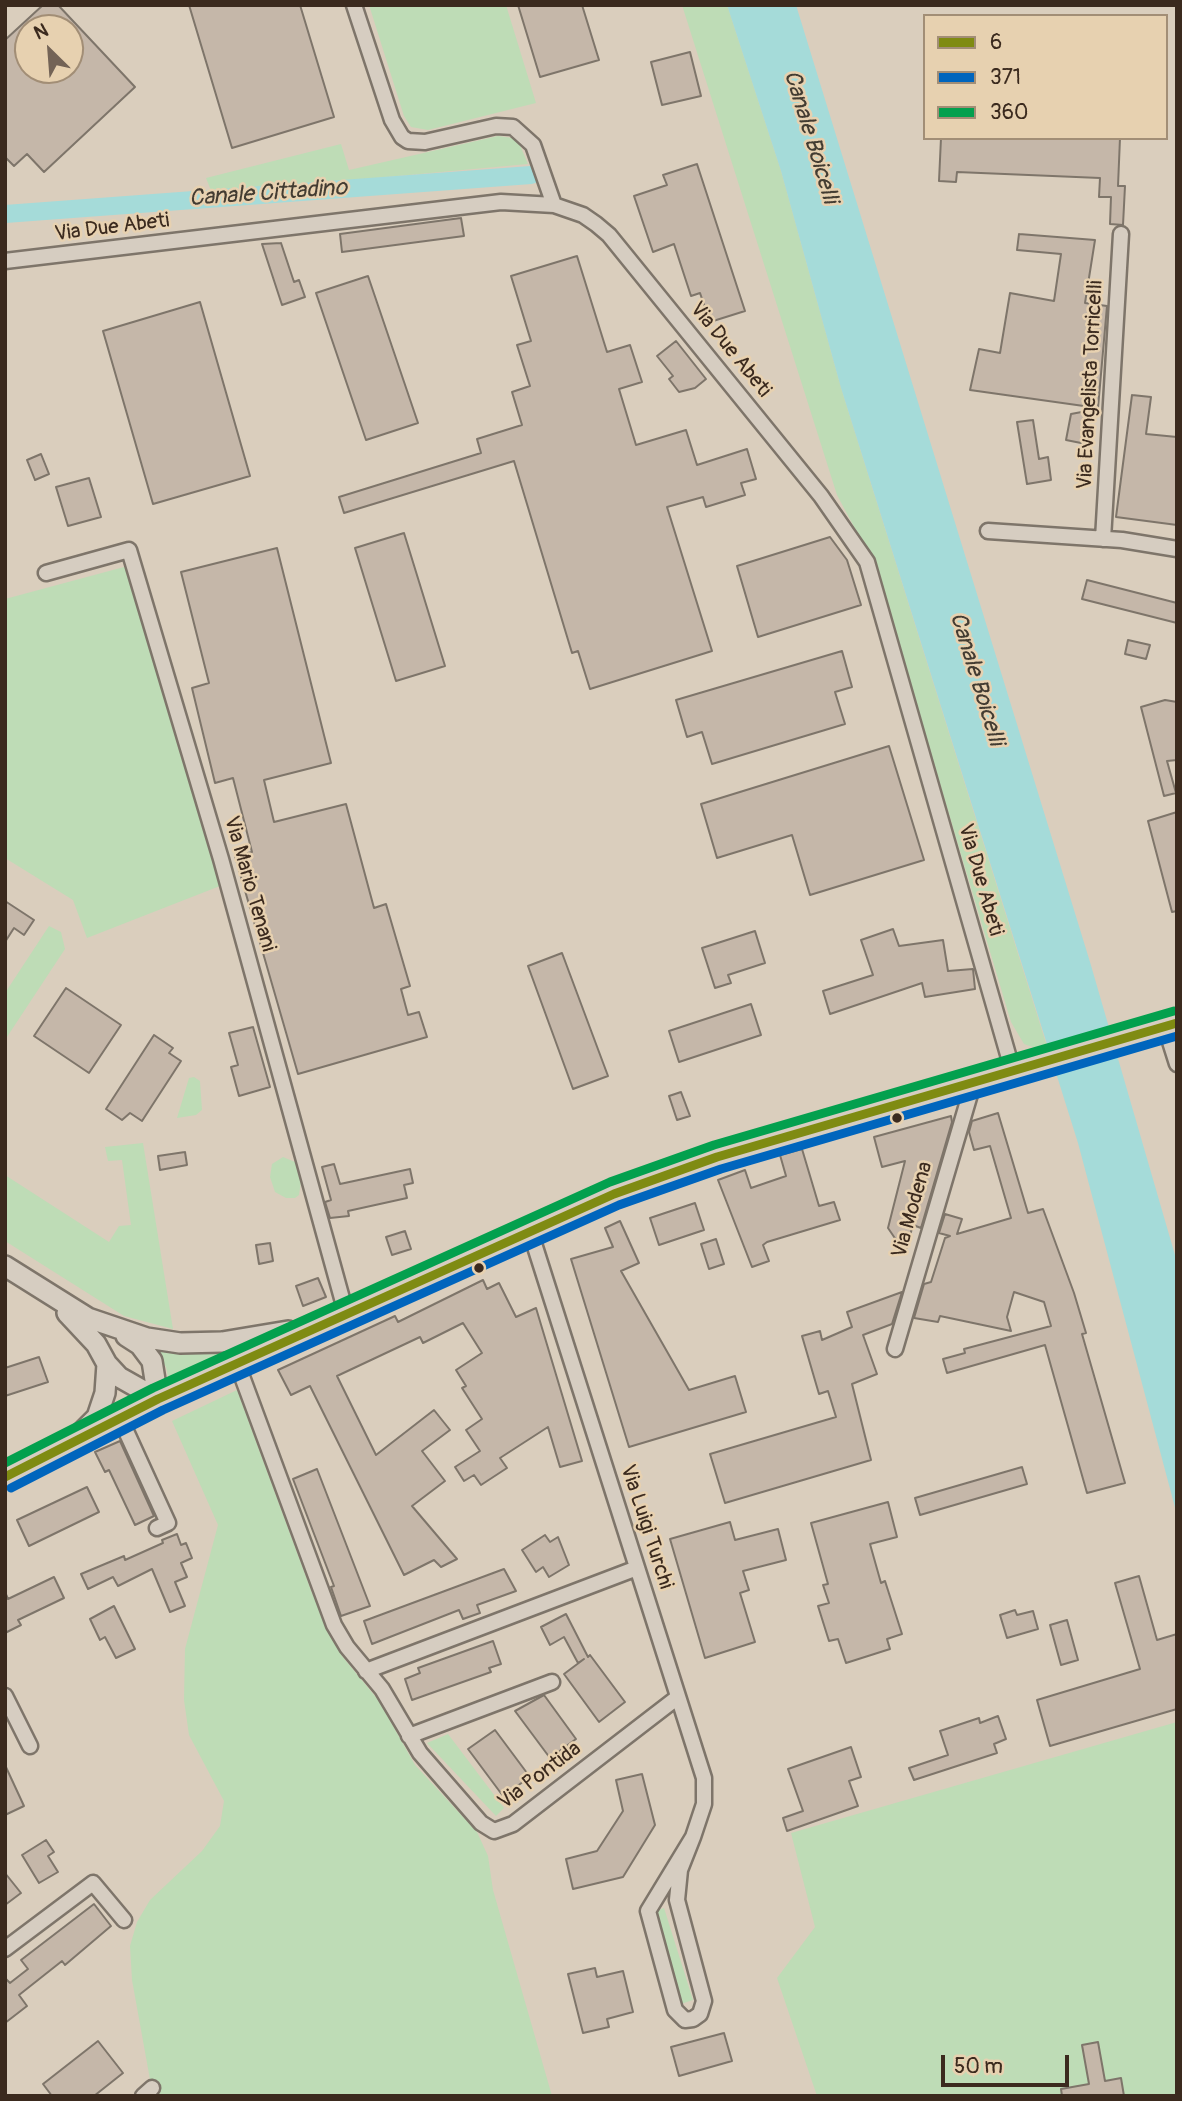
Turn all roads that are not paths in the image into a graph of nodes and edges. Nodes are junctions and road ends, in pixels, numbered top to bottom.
1 (354, 5) edge
2 (554, 205) junction
3 (1121, 234) dead end
4 (5, 261) edge
5 (988, 531) dead end
6 (1103, 539) junction
7 (1177, 549) edge
8 (46, 573) dead end
9 (1171, 1024) edge
10 (1177, 1065) edge
11 (1013, 1072) junction
12 (973, 1084) junction
13 (530, 1231) junction
14 (5, 1266) edge
15 (54, 1298) junction
16 (346, 1313) junction
17 (323, 1324) junction
18 (115, 1329) junction
19 (895, 1349) dead end
20 (237, 1363) junction
21 (107, 1364) junction
22 (158, 1399) junction
23 (121, 1418) junction
24 (74, 1441) junction
25 (5, 1477) edge
26 (157, 1528) dead end
27 (637, 1568) junction
28 (366, 1671) junction
29 (552, 1682) dead end
30 (5, 1696) edge
31 (678, 1697) junction
32 (409, 1736) junction
33 (30, 1746) dead end
34 (693, 1837) junction
35 (124, 1920) dead end
36 (5, 1949) edge

1 - 2 street
2 - 4 street, Via Due Abeti
2 - 11 street, Via Due Abeti
3 - 6 street, Via Evangelista Torricelli
5 - 6 street
6 - 7 street
8 - 16 street, Via Mario Tenani
9 - 10 street
9 - 11 main road
11 - 12 main road
12 - 13 main road
12 - 19 street, Via Modena
13 - 16 main road
13 - 27 street, Via Luigi Turchi
14 - 15 main road
15 - 18 main road
15 - 21 main road
16 - 17 main road
17 - 18 main road
17 - 20 main road
18 - 22 main road
20 - 22 main road
20 - 28 street, Via Pontida
21 - 22 main road
21 - 24 main road
22 - 23 main road
23 - 24 main road
23 - 26 street
24 - 25 main road
27 - 28 street
27 - 31 street, Via Luigi Turchi
28 - 32 street, Via Pontida
29 - 32 street
30 - 33 street
31 - 32 street, Via Pontida
31 - 34 street, Via Luigi Turchi
34 - 34 street, Via Luigi Turchi
35 - 36 street

